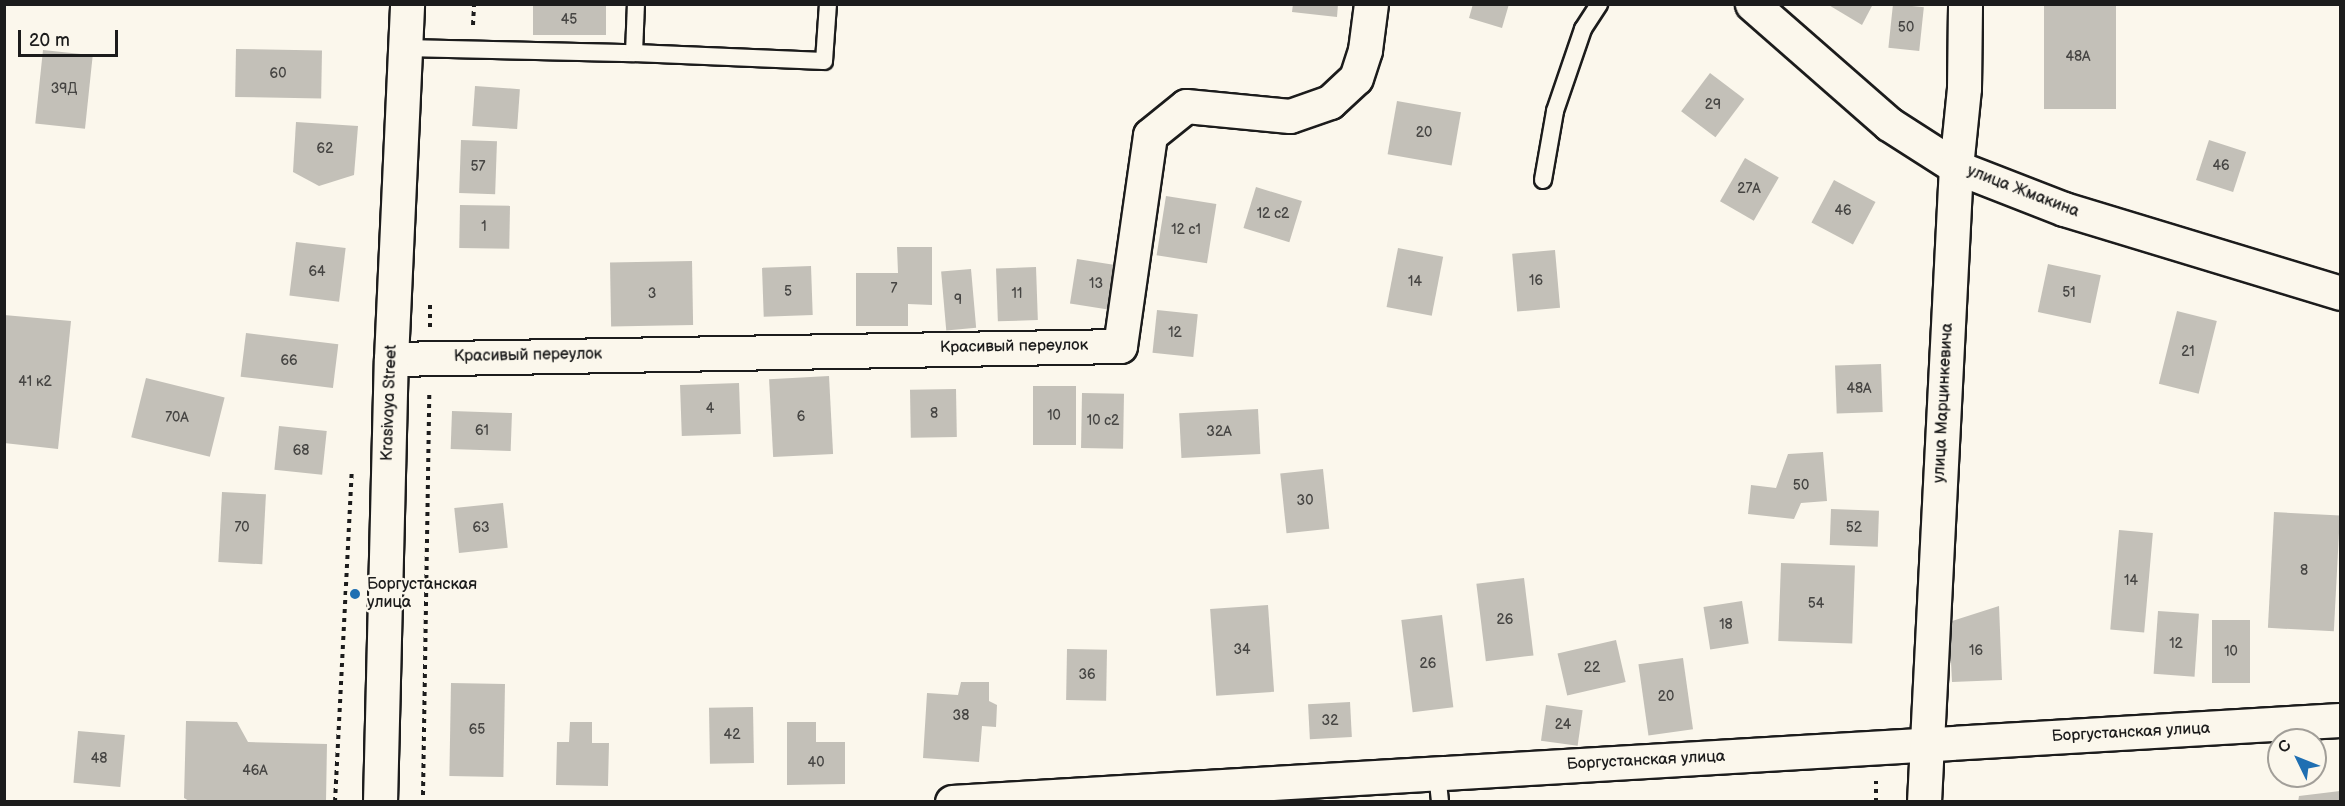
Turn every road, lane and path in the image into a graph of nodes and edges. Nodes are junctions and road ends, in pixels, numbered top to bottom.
1 (407, 4) edge
2 (636, 4) edge
3 (828, 4) edge
4 (1371, 4) edge
5 (1599, 4) edge
6 (1752, 4) edge
7 (1965, 4) edge
8 (405, 48) junction
9 (634, 53) junction
10 (1956, 167) junction
11 (1543, 180) dead end
12 (2340, 293) edge
13 (391, 359) junction
14 (2340, 720) edge
15 (1926, 745) junction
16 (1438, 787) edge
17 (380, 801) edge
18 (952, 801) edge
19 (1924, 801) edge

1 - 8 street, Krasivaya Street
2 - 9 lane
3 - 9 lane
4 - 13 street, Красивый переулок
5 - 11 lane
6 - 10 street, улица Жмакина
7 - 10 street, улица Марцинкевича
8 - 9 lane
8 - 13 street, Krasivaya Street
10 - 12 street, улица Жмакина
10 - 15 street, улица Марцинкевича
13 - 17 street, Krasivaya Street
14 - 15 street, Боргустанская улица
15 - 16 street, Боргустанская улица
15 - 19 street, улица Марцинкевича
16 - 18 street, Боргустанская улица

